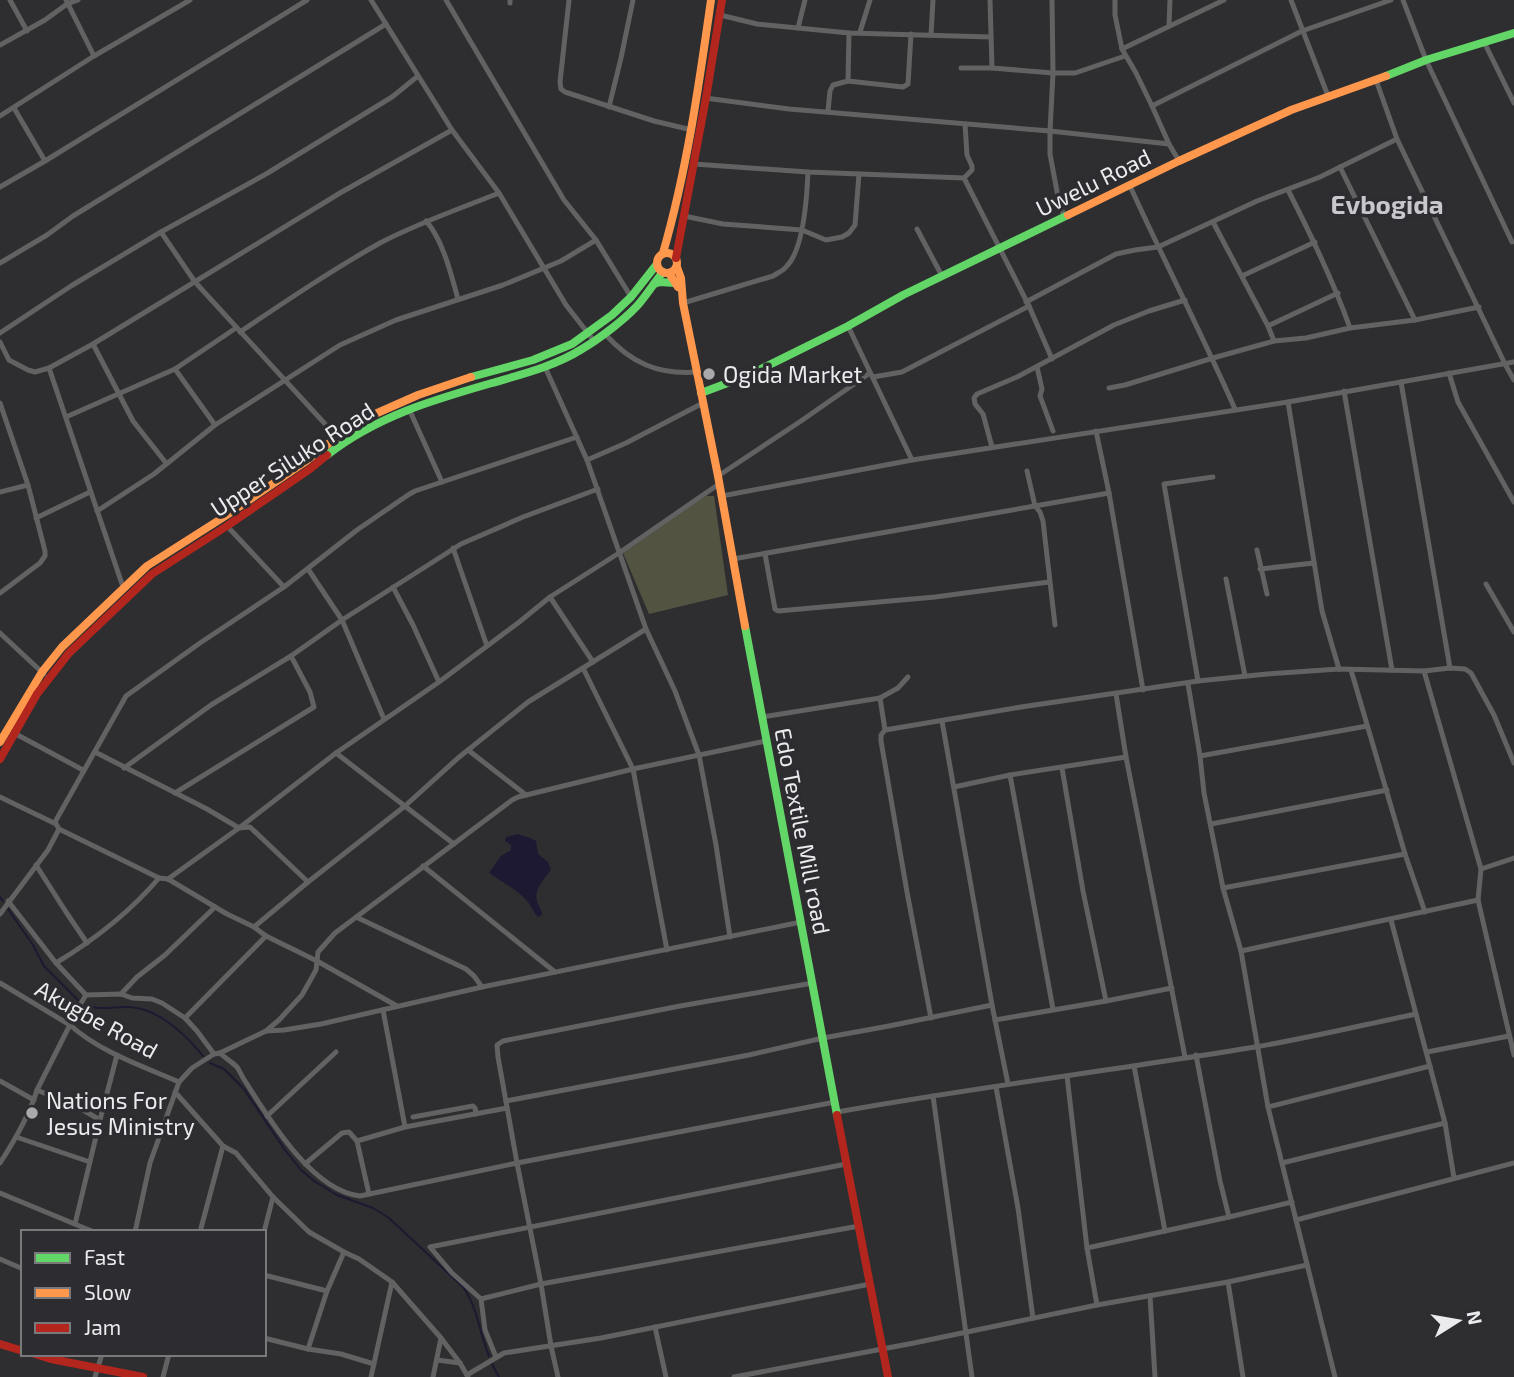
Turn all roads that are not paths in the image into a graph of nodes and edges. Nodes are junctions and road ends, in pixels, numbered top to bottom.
1 (10, 0) edge
2 (78, 0) edge
3 (189, 0) edge
4 (307, 0) edge
5 (371, 0) edge
6 (446, 0) edge
7 (569, 0) edge
8 (633, 0) edge
9 (710, 0) edge
10 (722, 0) edge
11 (805, 0) edge
12 (870, 0) edge
13 (933, 0) edge
14 (990, 0) edge
15 (1052, 0) edge
16 (1115, 0) edge
17 (1170, 0) edge
18 (1224, 0) edge
19 (1291, 0) edge
20 (1391, 0) edge
21 (1403, 0) edge
22 (67, 2) edge
23 (720, 15) junction
24 (386, 24) junction
25 (1169, 26) junction
26 (798, 28) junction
27 (27, 31) junction
28 (1302, 31) junction
29 (860, 32) junction
30 (849, 33) junction
31 (1514, 33) edge
32 (911, 34) junction
33 (931, 35) junction
34 (991, 37) junction
35 (1484, 42) junction
36 (0, 45) edge
37 (1122, 49) junction
38 (94, 56) junction
39 (1125, 56) junction
40 (1426, 60) junction
41 (961, 68) dead end
42 (992, 68) junction
43 (1053, 74) junction
44 (418, 76) junction
45 (1376, 80) junction
46 (848, 82) junction
47 (1328, 96) junction
48 (702, 98) junction
49 (1514, 103) edge
50 (1153, 106) junction
51 (609, 107) junction
52 (14, 108) junction
53 (828, 111) junction
54 (0, 116) edge
55 (965, 124) junction
56 (452, 130) junction
57 (692, 130) junction
58 (1050, 131) junction
59 (1397, 139) junction
60 (1169, 145) junction
61 (1179, 161) junction
62 (45, 162) junction
63 (694, 164) junction
64 (1340, 167) junction
65 (808, 172) junction
66 (859, 174) junction
67 (964, 178) junction
68 (1130, 186) junction
69 (0, 187) edge
70 (1288, 190) junction
71 (499, 193) junction
72 (683, 216) junction
73 (1064, 217) junction
74 (426, 221) junction
75 (1213, 222) junction
76 (917, 229) dead end
77 (802, 230) junction
78 (161, 232) junction
79 (596, 240) junction
80 (1315, 242) junction
81 (1512, 242) dead end
82 (1158, 247) junction
83 (1000, 248) junction
84 (663, 253) junction
85 (0, 263) edge
86 (657, 264) junction
87 (543, 268) junction
88 (671, 268) junction
89 (942, 276) junction
90 (1242, 276) junction
91 (195, 282) junction
92 (675, 284) junction
93 (652, 285) junction
94 (682, 293) junction
95 (1338, 293) junction
96 (631, 297) junction
97 (458, 299) junction
98 (1185, 300) junction
99 (683, 303) junction
100 (1027, 304) junction
101 (1479, 307) junction
102 (1415, 320) junction
103 (1269, 326) junction
104 (848, 327) junction
105 (1350, 328) junction
106 (238, 330) junction
107 (0, 333) edge
108 (587, 333) junction
109 (605, 334) junction
110 (594, 341) junction
111 (1274, 341) junction
112 (0, 342) edge
113 (93, 344) junction
114 (1213, 358) junction
115 (1052, 359) junction
116 (9, 360) junction
117 (1514, 362) edge
118 (1505, 364) junction
119 (0, 365) edge
120 (545, 367) junction
121 (1037, 367) junction
122 (50, 368) junction
123 (175, 369) junction
124 (697, 372) junction
125 (1449, 373) junction
126 (872, 375) junction
127 (284, 380) junction
128 (1514, 380) edge
129 (1401, 382) junction
130 (1109, 388) dead end
131 (1344, 391) junction
132 (701, 393) junction
133 (119, 394) junction
134 (1288, 402) junction
135 (0, 403) edge
136 (703, 403) junction
137 (409, 409) junction
138 (1235, 409) junction
139 (66, 416) junction
140 (215, 425) junction
141 (10, 429) junction
142 (0, 431) edge
143 (1053, 431) dead end
144 (1096, 431) junction
145 (337, 437) junction
146 (577, 437) junction
147 (992, 447) junction
148 (587, 460) junction
149 (912, 460) junction
150 (166, 463) junction
151 (1027, 471) dead end
152 (1213, 477) dead end
153 (719, 480) junction
154 (442, 482) junction
155 (28, 485) junction
156 (598, 489) junction
157 (0, 492) edge
158 (90, 492) junction
159 (1109, 493) junction
160 (722, 496) junction
161 (1514, 502) edge
162 (1035, 506) junction
163 (97, 511) junction
164 (36, 518) junction
165 (227, 526) junction
166 (453, 548) junction
167 (1257, 550) dead end
168 (619, 553) junction
169 (765, 554) junction
170 (733, 559) junction
171 (1314, 563) junction
172 (308, 569) junction
173 (1260, 569) junction
174 (1226, 579) dead end
175 (1049, 582) junction
176 (1486, 584) dead end
177 (123, 587) junction
178 (284, 587) junction
179 (393, 587) junction
180 (0, 593) edge
181 (1267, 594) dead end
182 (550, 597) junction
183 (342, 620) junction
184 (1055, 625) dead end
185 (646, 629) junction
186 (1514, 632) edge
187 (0, 633) edge
188 (487, 646) junction
189 (292, 656) junction
190 (593, 662) junction
191 (583, 668) junction
192 (1450, 668) junction
193 (1339, 670) junction
194 (1351, 670) junction
195 (1392, 670) junction
196 (1424, 671) junction
197 (42, 672) junction
198 (1245, 676) junction
199 (908, 677) dead end
200 (50, 678) junction
201 (1198, 681) junction
202 (439, 682) junction
203 (1188, 684) junction
204 (1143, 690) junction
205 (1116, 694) junction
206 (880, 698) junction
207 (762, 717) junction
208 (384, 719) junction
209 (942, 721) junction
210 (1367, 726) junction
211 (885, 730) junction
212 (14, 733) junction
213 (766, 741) junction
214 (0, 743) edge
215 (468, 750) junction
216 (94, 752) junction
217 (336, 753) junction
218 (699, 754) junction
219 (1200, 756) junction
220 (1126, 757) junction
221 (0, 759) edge
222 (1514, 763) edge
223 (124, 768) junction
224 (1062, 768) junction
225 (633, 769) junction
226 (83, 770) junction
227 (1010, 775) junction
228 (954, 787) junction
229 (1387, 790) junction
230 (175, 793) junction
231 (526, 795) junction
232 (0, 797) edge
233 (405, 806) junction
234 (1211, 824) junction
235 (57, 826) junction
236 (239, 828) junction
237 (454, 844) junction
238 (1405, 854) junction
239 (1514, 858) edge
240 (36, 865) junction
241 (423, 866) junction
242 (1481, 869) junction
243 (159, 878) junction
244 (168, 879) junction
245 (308, 882) junction
246 (1223, 888) junction
247 (1478, 900) junction
248 (8, 901) junction
249 (215, 907) junction
250 (1425, 912) junction
251 (0, 914) edge
252 (356, 917) junction
253 (1391, 920) junction
254 (801, 922) junction
255 (254, 927) junction
256 (266, 936) junction
257 (730, 937) junction
258 (87, 943) junction
259 (667, 950) junction
260 (1241, 951) junction
261 (317, 961) junction
262 (56, 963) junction
263 (555, 972) junction
264 (0, 983) edge
265 (813, 983) junction
266 (482, 987) junction
267 (1172, 988) junction
268 (121, 994) junction
269 (86, 995) junction
270 (1106, 1001) junction
271 (992, 1005) junction
272 (397, 1006) junction
273 (1054, 1009) junction
274 (383, 1010) junction
275 (1416, 1014) junction
276 (185, 1018) junction
277 (931, 1018) junction
278 (995, 1020) junction
279 (70, 1024) junction
280 (266, 1031) junction
281 (1509, 1036) junction
282 (823, 1038) junction
283 (1257, 1046) junction
284 (336, 1052) dead end
285 (1427, 1052) junction
286 (217, 1054) junction
287 (117, 1055) junction
288 (1196, 1055) junction
289 (1514, 1055) edge
290 (1185, 1057) junction
291 (1134, 1066) junction
292 (1430, 1066) junction
293 (1067, 1076) junction
294 (0, 1081) edge
295 (178, 1082) junction
296 (1008, 1084) junction
297 (996, 1087) junction
298 (37, 1090) junction
299 (175, 1092) junction
300 (933, 1096) junction
301 (34, 1100) junction
302 (506, 1101) junction
303 (835, 1102) junction
304 (1268, 1107) junction
305 (507, 1108) junction
306 (836, 1112) junction
307 (476, 1114) junction
308 (267, 1116) junction
309 (413, 1117) dead end
310 (100, 1121) junction
311 (1445, 1124) junction
312 (405, 1127) junction
313 (16, 1137) junction
314 (357, 1141) junction
315 (223, 1146) junction
316 (90, 1162) junction
317 (0, 1163) edge
318 (517, 1163) junction
319 (1282, 1163) junction
320 (1514, 1163) edge
321 (305, 1164) junction
322 (846, 1164) junction
323 (1454, 1178) junction
324 (0, 1193) edge
325 (369, 1194) junction
326 (273, 1197) junction
327 (1292, 1202) junction
328 (1229, 1217) junction
329 (1296, 1220) junction
330 (75, 1224) junction
331 (529, 1226) junction
332 (859, 1226) junction
333 (89, 1230) edge
334 (135, 1230) edge
335 (201, 1230) edge
336 (265, 1230) edge
337 (1165, 1231) junction
338 (1087, 1248) junction
339 (344, 1252) junction
340 (0, 1259) edge
341 (1307, 1265) junction
342 (21, 1268) edge
343 (266, 1276) edge
344 (392, 1282) junction
345 (1228, 1282) junction
346 (541, 1284) junction
347 (870, 1284) junction
348 (327, 1291) junction
349 (1150, 1296) junction
350 (481, 1299) junction
351 (1097, 1305) junction
352 (1032, 1318) junction
353 (654, 1327) junction
354 (965, 1332) junction
355 (266, 1338) edge
356 (441, 1338) junction
357 (0, 1344) edge
358 (551, 1346) junction
359 (881, 1348) junction
360 (308, 1349) junction
361 (21, 1350) edge
362 (41, 1356) edge
363 (101, 1356) edge
364 (168, 1356) edge
365 (496, 1357) junction
366 (437, 1360) junction
367 (460, 1363) junction
368 (374, 1364) junction
369 (98, 1367) junction
370 (467, 1376) edge
371 (95, 1377) edge
372 (143, 1377) edge
373 (163, 1377) edge
374 (371, 1377) edge
375 (433, 1377) edge
376 (558, 1377) edge
377 (666, 1377) edge
378 (734, 1377) edge
379 (888, 1377) edge
380 (972, 1377) edge
381 (1155, 1377) edge
382 (1243, 1377) edge
383 (1335, 1377) edge

1 - 27 street
2 - 22 street
3 - 38 street
4 - 62 street
5 - 24 street
6 - 79 street
7 - 51 street
8 - 51 street
9 - 48 main road
10 - 23 main road
11 - 26 street
12 - 29 street
13 - 33 street
14 - 34 street
15 - 43 street
16 - 37 street
17 - 25 street
18 - 25 street
19 - 28 street
20 - 28 street
21 - 40 street
22 - 27 street
22 - 38 street
23 - 26 street
23 - 48 main road
24 - 44 street
24 - 85 street
25 - 37 street
26 - 30 street
27 - 36 street
28 - 47 street
28 - 50 street
29 - 30 street
29 - 32 street
30 - 46 street
31 - 35 main road, Uwelu Road
32 - 33 street
32 - 46 street
33 - 34 street
34 - 42 street
35 - 40 main road, Uwelu Road
35 - 49 street
37 - 39 street
38 - 52 street
39 - 43 street
39 - 50 street
40 - 45 main road, Uwelu Road
40 - 81 street
41 - 42 street
42 - 43 street
43 - 58 street
44 - 56 street
44 - 78 street
45 - 47 main road, Uwelu Road
45 - 59 street
46 - 53 street
47 - 61 main road, Uwelu Road
48 - 53 street
48 - 57 main road
48 - 63 main road
50 - 60 street
51 - 57 street
52 - 54 street
52 - 62 street
53 - 55 street
55 - 58 street
55 - 67 street
56 - 71 street
56 - 91 street
57 - 84 main road
58 - 60 street
58 - 73 street
59 - 64 street
59 - 101 street
60 - 61 street
61 - 68 main road, Uwelu Road
62 - 69 street
63 - 65 street
63 - 72 main road
64 - 70 street
64 - 102 street
65 - 66 street
65 - 77 street
66 - 67 street
66 - 77 street
67 - 83 street
68 - 73 main road, Uwelu Road
68 - 82 street
70 - 75 street
70 - 80 street
71 - 74 street
71 - 87 street
72 - 77 street
72 - 88 main road
73 - 83 main road, Uwelu Road
74 - 97 street
74 - 106 street
75 - 82 street
75 - 90 street
76 - 89 street
77 - 99 street
78 - 91 street
78 - 107 street
79 - 87 street
79 - 96 street
80 - 90 street
80 - 95 street
82 - 98 street
82 - 100 street
83 - 89 main road, Uwelu Road
83 - 100 street
84 - 86 main road, Upper Siluko Road
84 - 88 main road
86 - 88 main road
86 - 96 main road, Upper Siluko Road
87 - 97 street
87 - 108 street
88 - 92 main road
88 - 93 main road, Upper Siluko Road
88 - 94 main road, Edo Textile Mill road
89 - 104 main road, Uwelu Road
90 - 103 street
91 - 106 street
91 - 113 street
92 - 93 main road
92 - 94 main road
93 - 109 main road, Upper Siluko Road
94 - 99 main road, Edo Textile Mill road
95 - 103 street
95 - 105 street
96 - 108 main road, Upper Siluko Road
97 - 127 street
98 - 114 street
98 - 115 street
99 - 124 main road, Edo Textile Mill road
100 - 115 street
100 - 126 street
101 - 102 street
101 - 118 street
102 - 105 street
103 - 111 street
104 - 126 street
104 - 132 main road, Uwelu Road
105 - 111 street
106 - 123 street
106 - 127 street
108 - 110 street
108 - 145 main road, Upper Siluko Road
109 - 110 main road, Upper Siluko Road
109 - 124 street
110 - 120 main road, Upper Siluko Road
111 - 114 street
112 - 116 street
113 - 122 street
113 - 133 street
114 - 130 street
114 - 138 street
115 - 121 street
116 - 119 street
116 - 122 street
117 - 118 street
118 - 125 street
118 - 128 street
120 - 137 main road, Upper Siluko Road
120 - 146 street
121 - 143 street
121 - 147 street
122 - 139 street
123 - 133 street
123 - 140 street
124 - 132 main road, Edo Textile Mill road
125 - 129 street
125 - 161 street
126 - 149 street
126 - 153 street
127 - 140 street
127 - 145 street
129 - 131 street
129 - 192 street
131 - 134 street
131 - 195 street
132 - 136 main road, Edo Textile Mill road
133 - 139 street
133 - 150 street
134 - 138 street
134 - 171 street
135 - 141 street
136 - 148 street
136 - 153 main road, Edo Textile Mill road
137 - 154 street
137 - 165 main road, Upper Siluko Road
138 - 144 street
139 - 158 street
140 - 150 street
141 - 142 street
141 - 155 street
144 - 147 street
144 - 159 street
145 - 177 main road, Upper Siluko Road
146 - 148 street
146 - 154 street
147 - 149 street
148 - 156 street
149 - 160 street
150 - 163 street
151 - 162 street
152 - 201 street
153 - 160 main road, Edo Textile Mill road
153 - 168 street
154 - 172 street
155 - 157 street
155 - 164 street
156 - 166 street
156 - 168 street
158 - 163 street
158 - 164 street
159 - 162 street
159 - 204 street
160 - 170 main road, Edo Textile Mill road
162 - 169 street
162 - 175 street
163 - 177 street
164 - 180 street
165 - 178 street
165 - 200 main road, Upper Siluko Road
166 - 179 street
166 - 188 street
167 - 173 street
168 - 182 street
168 - 185 street
169 - 170 street
169 - 175 street
170 - 207 main road, Edo Textile Mill road
171 - 173 street
171 - 193 street
172 - 178 street
172 - 183 street
173 - 181 street
174 - 198 street
175 - 184 street
176 - 186 street
177 - 197 main road, Upper Siluko Road
178 - 216 street
179 - 183 street
179 - 202 street
182 - 188 street
182 - 190 street
183 - 189 street
183 - 208 street
185 - 190 street
185 - 218 street
187 - 197 street
188 - 202 street
189 - 223 street
189 - 230 street
190 - 191 street
191 - 215 street
191 - 225 street
192 - 196 street
192 - 222 street
193 - 194 street
193 - 198 street
194 - 195 street
194 - 210 street
195 - 196 street
196 - 242 street
197 - 200 street
197 - 214 main road, Upper Siluko Road
198 - 201 street
199 - 206 street
200 - 212 main road, Upper Siluko Road
201 - 203 street
202 - 208 street
203 - 204 street
203 - 219 street
204 - 205 street
205 - 209 street
205 - 220 street
206 - 207 street
206 - 211 street
207 - 213 main road, Edo Textile Mill road
208 - 217 street
209 - 211 street
209 - 228 street
210 - 219 street
210 - 229 street
211 - 277 street
212 - 221 main road, Upper Siluko Road
212 - 226 street
213 - 218 street
213 - 254 main road, Edo Textile Mill road
215 - 231 street
215 - 233 street
216 - 223 street
216 - 226 street
217 - 233 street
217 - 236 street
218 - 225 street
218 - 257 street
219 - 234 street
220 - 224 street
220 - 267 street
223 - 230 street
224 - 227 street
224 - 270 street
225 - 231 street
225 - 259 street
226 - 235 street
227 - 228 street
227 - 273 street
228 - 271 street
229 - 234 street
229 - 238 street
230 - 236 street
231 - 237 street
232 - 235 street
233 - 237 street
233 - 245 street
234 - 246 street
235 - 240 street
235 - 243 street
236 - 244 street
236 - 245 street
237 - 241 street
238 - 246 street
238 - 250 street
239 - 242 street
240 - 248 street
240 - 258 street
241 - 252 street
241 - 263 street
242 - 247 street
243 - 244 street
243 - 258 street
244 - 249 street
245 - 255 street
246 - 260 street
247 - 250 street
247 - 281 street
248 - 251 street
248 - 262 street
249 - 255 street
249 - 268 street
250 - 253 street
252 - 261 street
252 - 266 street
253 - 260 street
253 - 275 street
254 - 257 street
254 - 265 main road, Edo Textile Mill road
255 - 256 street
256 - 261 street
256 - 276 street
257 - 259 street
258 - 262 street
259 - 263 street
260 - 283 street
261 - 272 street
261 - 280 street
262 - 269 street
263 - 266 street
264 - 279 street, Akugbe Road
265 - 282 main road, Edo Textile Mill road
265 - 302 street
266 - 272 street
267 - 270 street
267 - 290 street
268 - 269 street
268 - 276 street
269 - 279 street
270 - 273 street
271 - 277 street
271 - 278 street
272 - 274 street
273 - 278 street
274 - 280 street
274 - 312 street
275 - 283 street
275 - 285 street
276 - 286 street
277 - 282 street
278 - 296 street
279 - 287 street, Akugbe Road
279 - 298 street
280 - 286 street
281 - 285 street
281 - 289 street
282 - 302 street
282 - 303 main road, Edo Textile Mill road
283 - 288 street
283 - 304 street
284 - 308 street
285 - 292 street
286 - 295 street
286 - 308 street
287 - 295 street, Akugbe Road
287 - 310 street
288 - 290 street
288 - 328 street
290 - 291 street
291 - 293 street
291 - 337 street
292 - 304 street
292 - 311 street
293 - 296 street
293 - 338 street
294 - 301 street
295 - 299 street
296 - 297 street
297 - 300 street
297 - 352 street
298 - 301 street
298 - 310 street
299 - 315 street
299 - 334 street
300 - 306 street
300 - 354 street
301 - 313 street
302 - 305 street
303 - 306 main road, Edo Textile Mill road
303 - 318 street
304 - 319 street
305 - 307 street
305 - 318 street
306 - 322 main road, Edo Textile Mill road
307 - 309 street
307 - 312 street
308 - 321 street
310 - 316 street
311 - 319 street
311 - 323 street
312 - 314 street
313 - 316 street
313 - 317 street
314 - 321 street
314 - 325 street
315 - 326 street
315 - 335 street
316 - 330 street
318 - 325 street
318 - 331 street
319 - 327 street
320 - 323 street
321 - 325 street
322 - 331 street
322 - 332 main road, Edo Textile Mill road
323 - 329 street
324 - 330 street
326 - 336 street
326 - 339 street
327 - 328 street
327 - 329 street
328 - 337 street
329 - 341 street
330 - 333 street
331 - 346 street
331 - 350 street
332 - 346 street
332 - 347 main road, Edo Textile Mill road
337 - 338 street
338 - 351 street
339 - 344 street
339 - 348 street
340 - 342 street
341 - 345 street
341 - 383 street
343 - 348 street
344 - 356 street
344 - 368 street
345 - 349 street
345 - 382 street
346 - 350 street
346 - 358 street
347 - 353 street
347 - 359 main road, Edo Textile Mill road
348 - 360 street
349 - 351 street
349 - 381 street
350 - 365 street
351 - 352 street
352 - 354 street
353 - 358 street
353 - 377 street
354 - 359 street
354 - 380 street
355 - 360 street
356 - 366 street
356 - 367 street
357 - 361 main road
358 - 365 street
358 - 376 street
359 - 378 street
359 - 379 main road, Edo Textile Mill road
360 - 368 street
362 - 369 main road
363 - 369 street
364 - 373 street
365 - 370 street
366 - 367 street
366 - 375 street
367 - 370 street
368 - 374 street
369 - 371 street
369 - 372 main road

